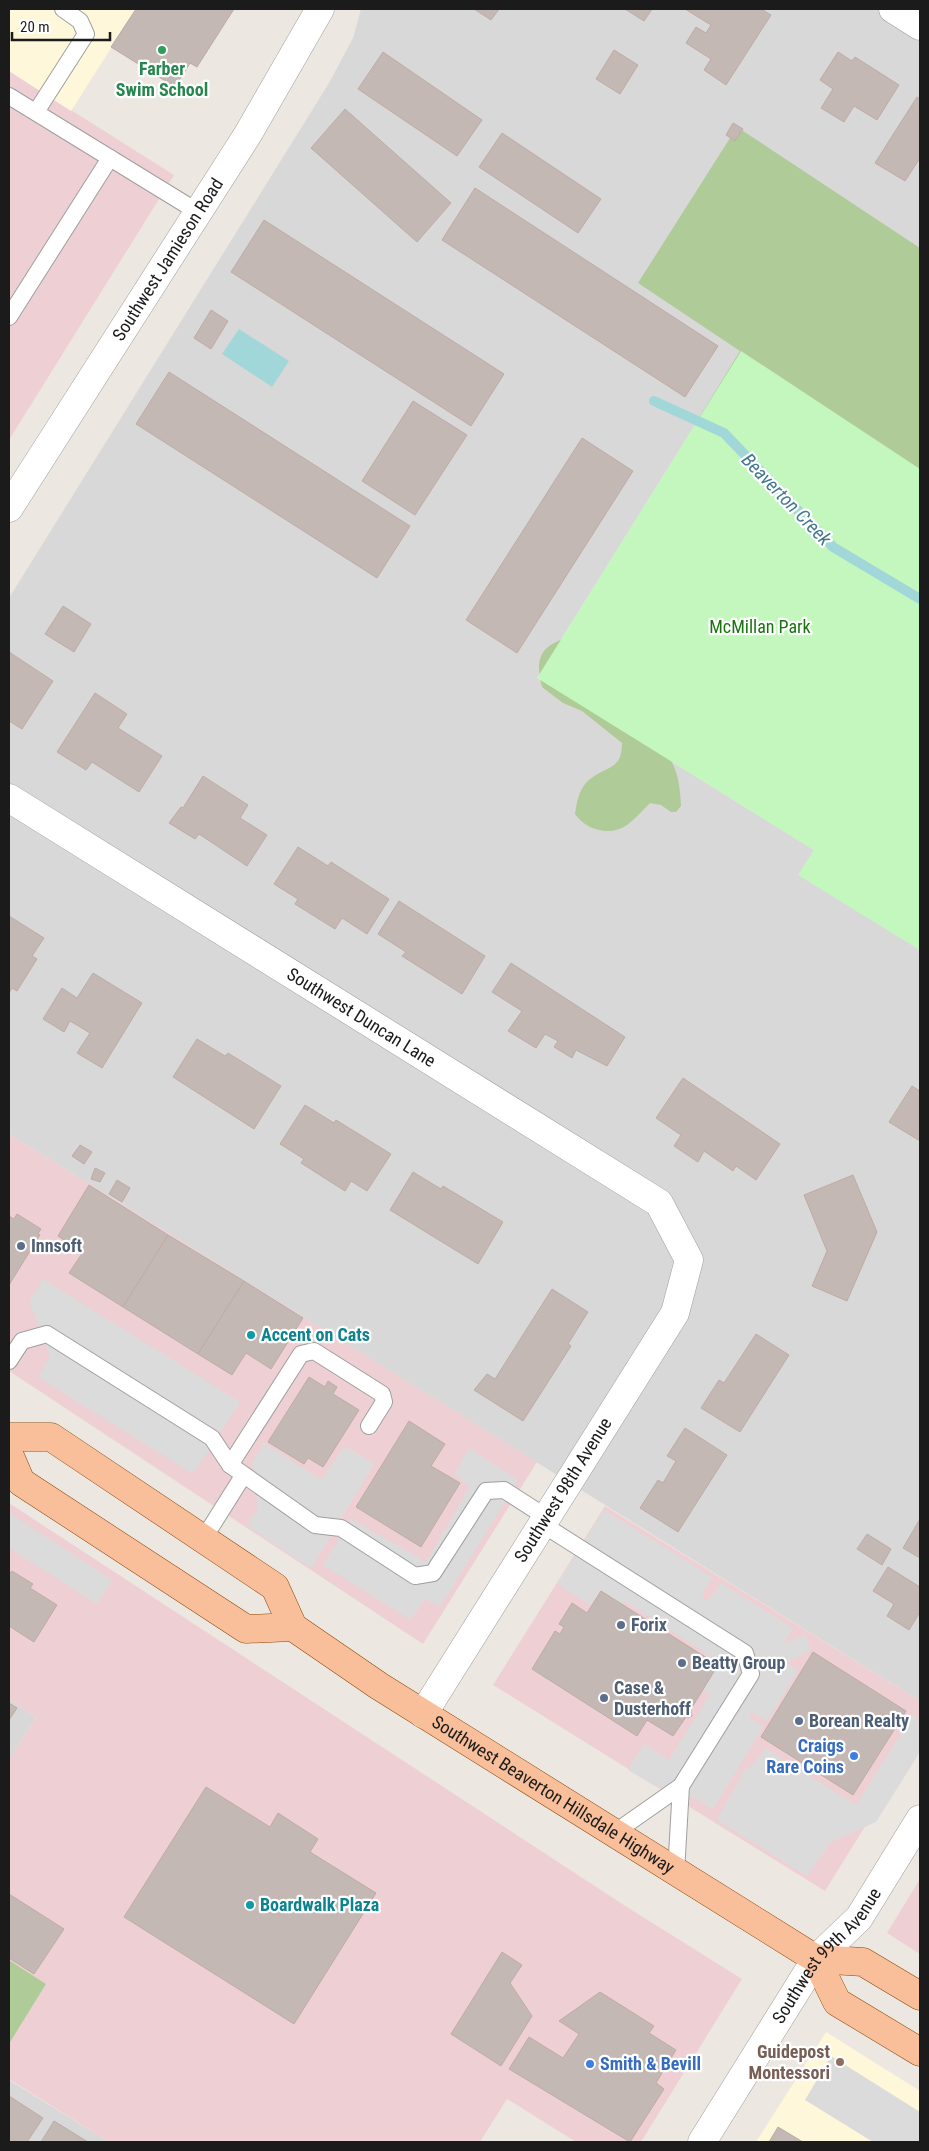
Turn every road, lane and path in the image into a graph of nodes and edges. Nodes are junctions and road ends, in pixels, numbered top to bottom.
1 (63, 9) edge
2 (320, 9) edge
3 (894, 9) edge
4 (920, 26) edge
5 (9, 96) edge
6 (36, 112) junction
7 (110, 158) junction
8 (198, 212) junction
9 (9, 317) edge
10 (9, 508) edge
11 (9, 798) edge
12 (689, 1260) joint
13 (9, 1361) edge
14 (369, 1426) dead end
15 (9, 1437) edge
16 (9, 1454) edge
17 (237, 1470) junction
18 (544, 1521) junction
19 (204, 1538) junction
20 (293, 1627) junction
21 (422, 1714) junction
22 (681, 1786) junction
23 (920, 1819) edge
24 (614, 1832) junction
25 (676, 1872) junction
26 (816, 1959) junction
27 (920, 1994) edge
28 (920, 2052) edge
29 (702, 2142) edge

1 - 6 lane
2 - 8 street, Southwest Jamieson Road
3 - 4 street
5 - 6 lane
6 - 7 lane
7 - 8 lane
7 - 9 lane
8 - 10 street, Southwest Jamieson Road
11 - 12 street, Southwest Duncan Lane
12 - 18 street, Southwest 98th Avenue
13 - 17 lane
14 - 17 lane
15 - 19 main road
16 - 20 main road
17 - 18 lane
17 - 19 lane
18 - 21 street, Southwest 98th Avenue
18 - 22 lane
19 - 20 main road
20 - 21 main road, Southwest Beaverton Hillsdale Highway
21 - 24 main road, Southwest Beaverton Hillsdale Highway
22 - 24 lane
22 - 25 lane
23 - 26 street, Southwest 99th Avenue
24 - 25 main road, Southwest Beaverton Hillsdale Highway
25 - 26 main road, Southwest Beaverton Hillsdale Highway
26 - 27 main road, Southwest Beaverton Hillsdale Highway
26 - 28 main road
26 - 29 street, Southwest 99th Avenue

